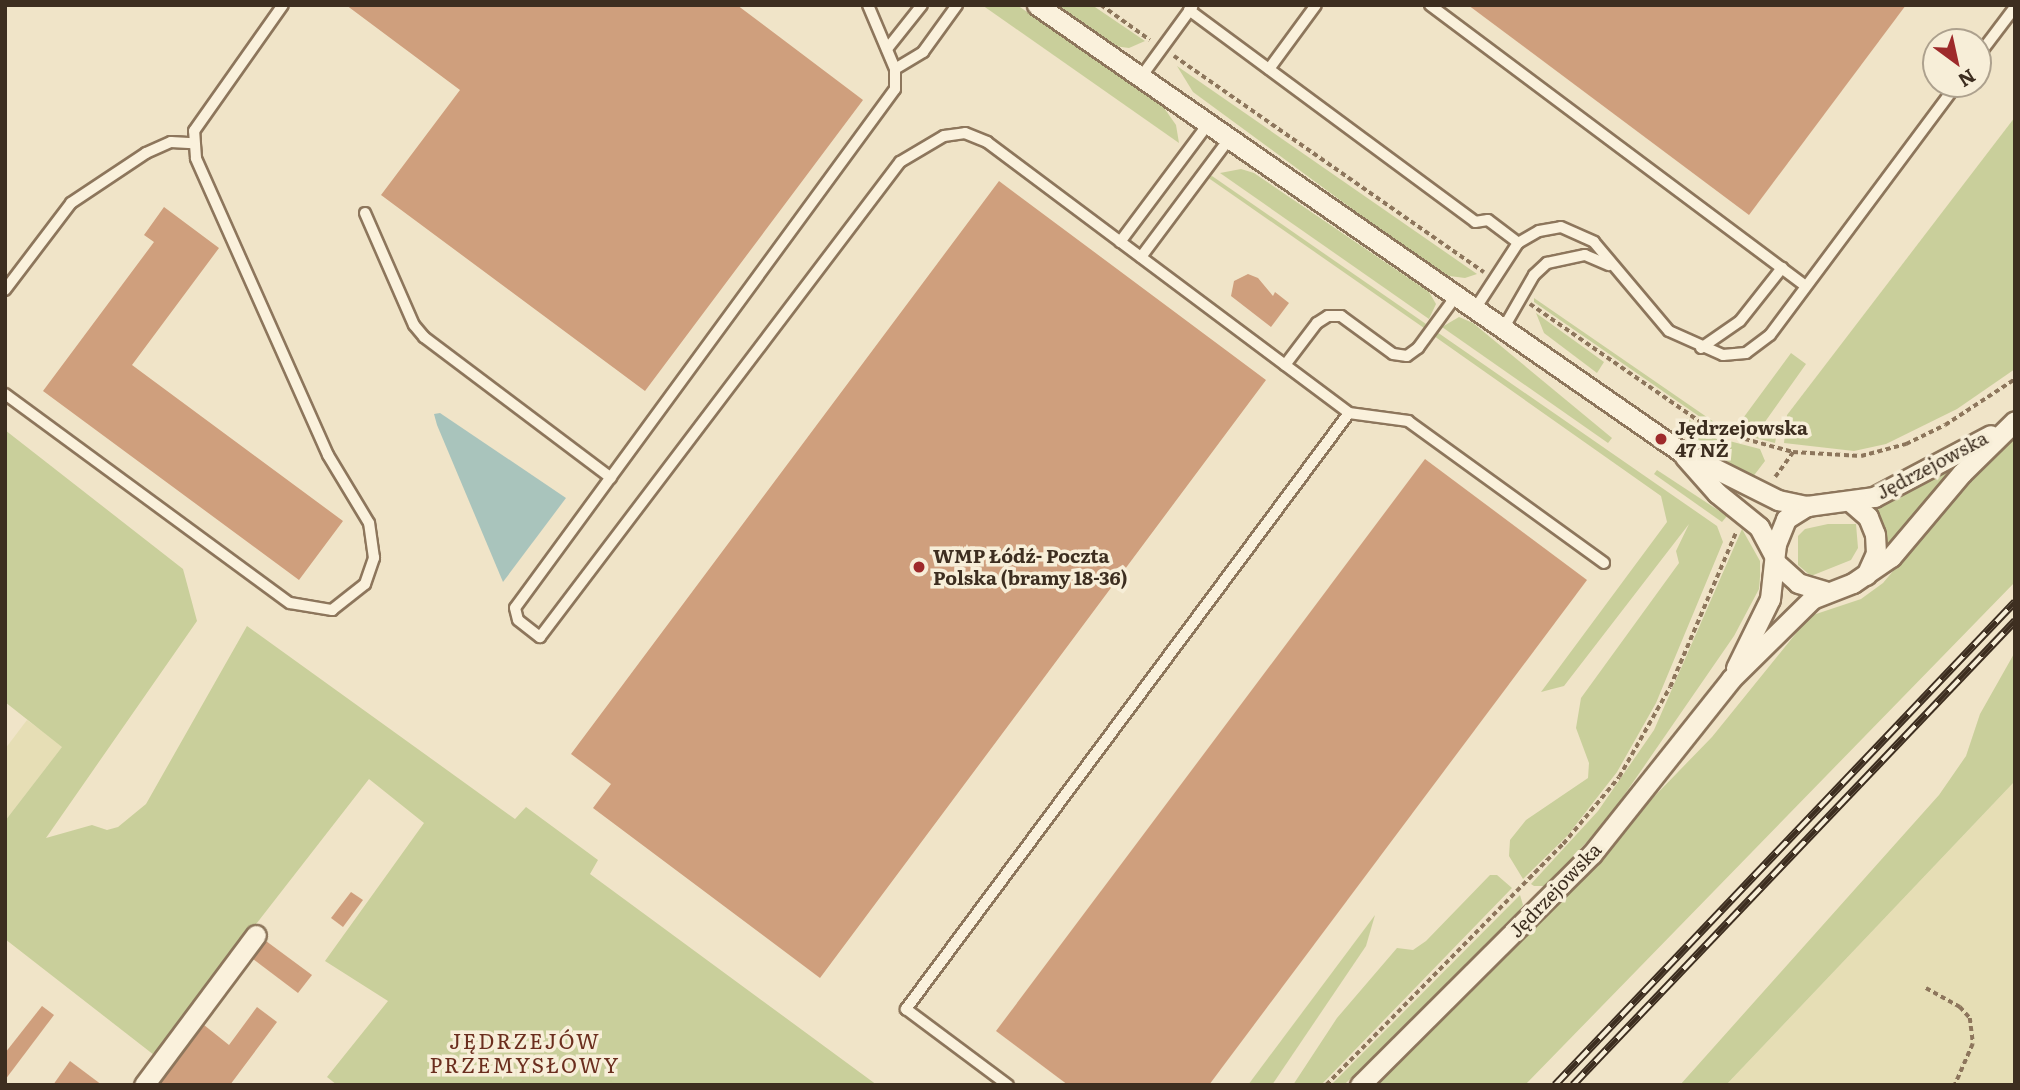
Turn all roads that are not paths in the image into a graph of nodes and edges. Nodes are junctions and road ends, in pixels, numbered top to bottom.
1 (284, 5) edge
2 (868, 5) edge
3 (922, 5) edge
4 (957, 5) edge
5 (1037, 5) edge
6 (1316, 5) edge
7 (1430, 5) edge
8 (2015, 7) edge
9 (1191, 8) edge
10 (1992, 37) edge
11 (887, 49) junction
12 (895, 69) junction
13 (1269, 69) junction
14 (1140, 77) junction
15 (1947, 98) edge
16 (1208, 124) junction
17 (1229, 139) junction
18 (194, 143) junction
19 (365, 213) dead end
20 (1120, 242) junction
21 (1518, 243) junction
22 (1141, 257) junction
23 (1782, 268) junction
24 (1618, 272) junction
25 (1806, 286) junction
26 (5, 290) edge
27 (1456, 296) junction
28 (1475, 309) junction
29 (1503, 328) junction
30 (1701, 348) junction
31 (1285, 365) junction
32 (5, 394) edge
33 (1349, 413) junction
34 (2013, 422) edge
35 (1680, 451) junction
36 (611, 478) junction
37 (1852, 503) junction
38 (1807, 506) junction
39 (1775, 562) junction
40 (1604, 564) dead end
41 (1864, 577) junction
42 (1825, 591) junction
43 (1731, 679) junction
44 (256, 935) dead end
45 (144, 1085) edge
46 (1008, 1085) edge
47 (1360, 1085) edge

1 - 18 lane
2 - 11 lane
3 - 11 lane
4 - 12 lane
5 - 14 street
6 - 13 lane
7 - 23 lane
8 - 10 lane
9 - 13 lane
9 - 14 lane
11 - 12 lane
12 - 36 lane
13 - 21 lane
14 - 16 street
15 - 25 lane
16 - 17 street
16 - 20 lane
17 - 22 lane
17 - 27 street
18 - 26 lane
18 - 32 lane
19 - 36 lane
20 - 22 lane
20 - 36 lane
21 - 24 lane
21 - 28 lane
22 - 31 lane
23 - 25 lane
23 - 30 lane
24 - 29 lane
24 - 30 lane
25 - 30 lane
27 - 28 street
27 - 31 lane
28 - 29 street
29 - 35 street
31 - 33 lane
33 - 40 lane
33 - 46 lane
34 - 37 street, Jędrzejowska
34 - 41 street, Jędrzejowska
35 - 38 street
35 - 39 street
37 - 38 street, Jędrzejowska
37 - 41 street, Jędrzejowska
38 - 39 street, Jędrzejowska
39 - 42 street
39 - 43 street, Jędrzejowska
41 - 42 street, Jędrzejowska
42 - 43 street, Jędrzejowska
43 - 47 street, Jędrzejowska
44 - 45 street

